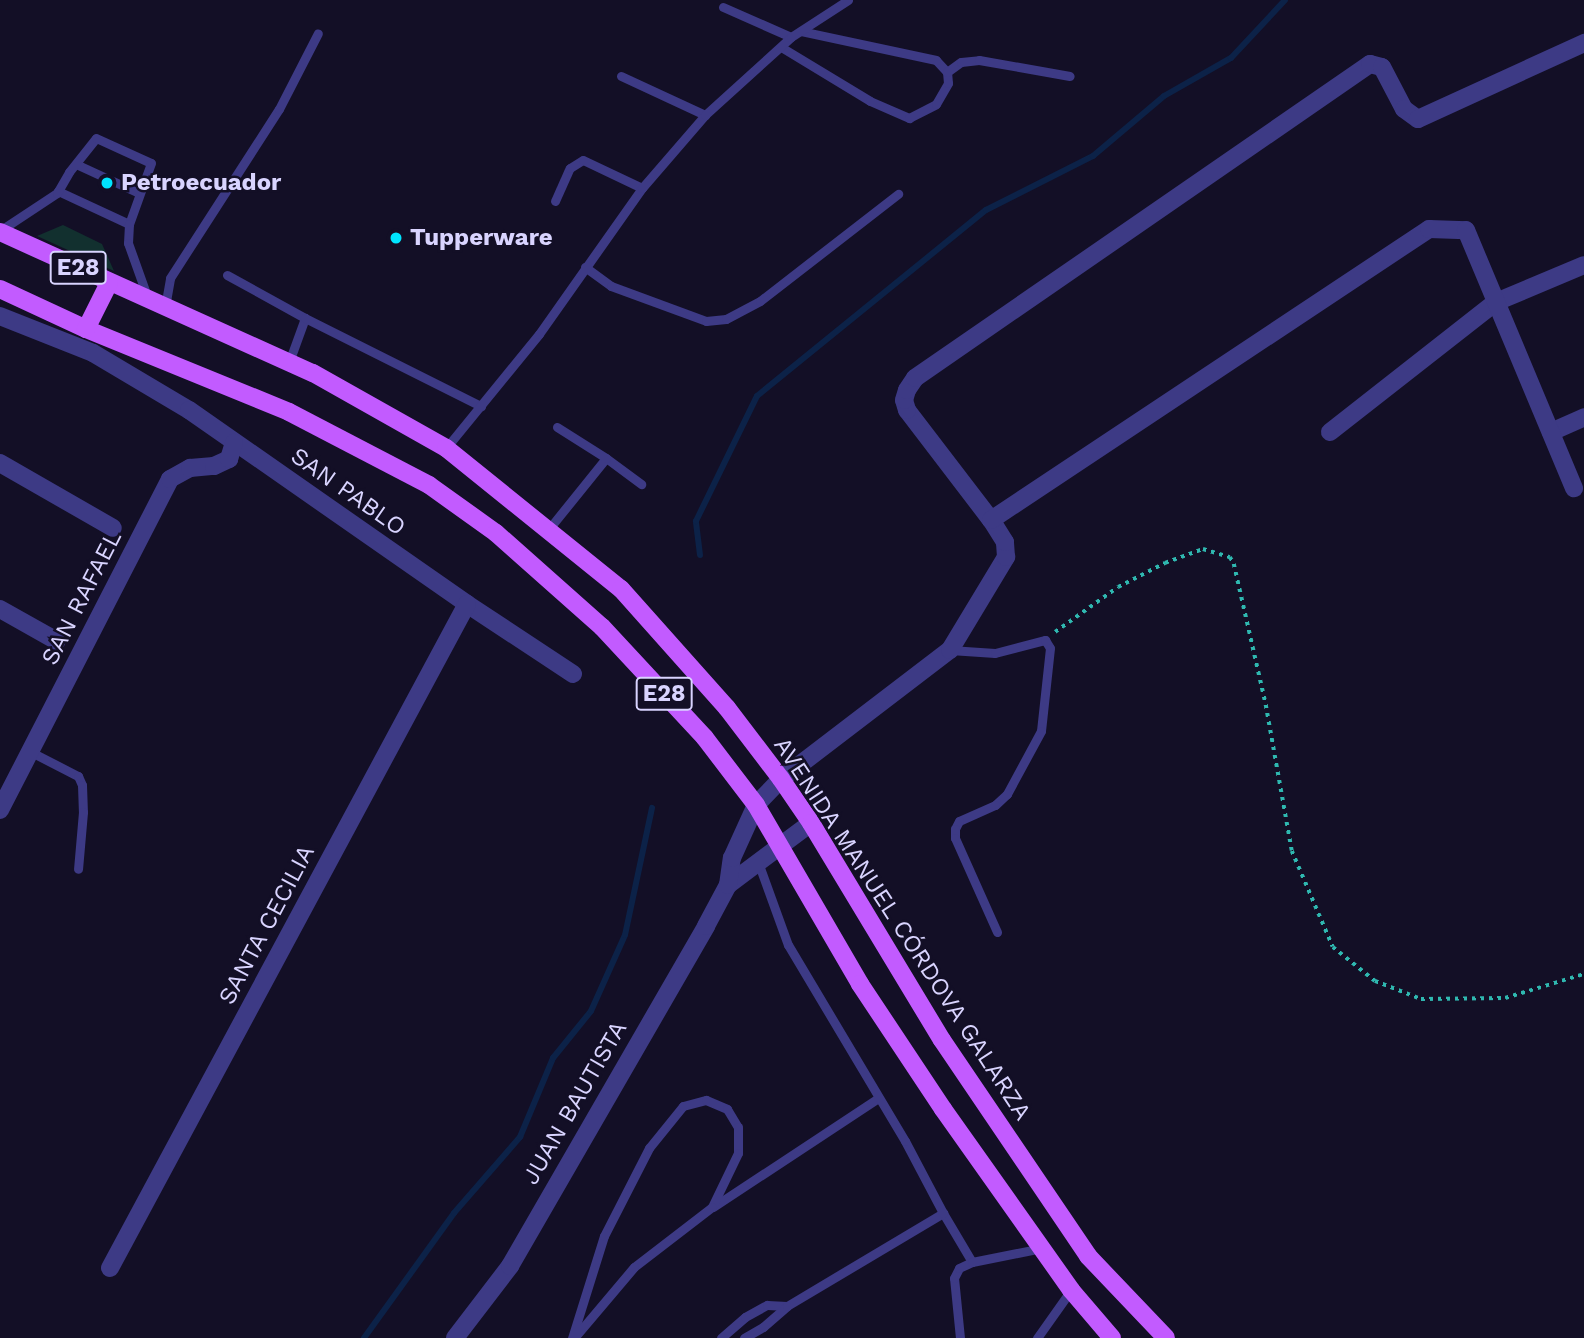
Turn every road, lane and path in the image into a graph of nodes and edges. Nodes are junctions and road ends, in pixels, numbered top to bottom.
1 (848, 0) edge
2 (723, 7) dead end
3 (801, 31) junction
4 (318, 33) dead end
5 (791, 37) junction
6 (1584, 43) edge
7 (781, 47) junction
8 (947, 72) junction
9 (621, 76) dead end
10 (1070, 76) dead end
11 (705, 115) junction
12 (78, 165) junction
13 (642, 188) junction
14 (58, 191) junction
15 (139, 192) junction
16 (898, 194) dead end
17 (555, 201) dead end
18 (130, 224) junction
19 (0, 231) edge
20 (1584, 265) edge
21 (584, 267) junction
22 (227, 275) dead end
23 (109, 283) junction
24 (0, 289) edge
25 (147, 298) junction
26 (1496, 302) junction
27 (165, 307) junction
28 (0, 316) edge
29 (305, 318) junction
30 (86, 329) junction
31 (93, 353) junction
32 (289, 362) junction
33 (481, 406) junction
34 (1584, 417) edge
35 (557, 427) dead end
36 (1330, 432) dead end
37 (1551, 432) junction
38 (234, 443) junction
39 (446, 448) junction
40 (606, 457) junction
41 (0, 463) edge
42 (641, 484) dead end
43 (1574, 488) dead end
44 (990, 520) junction
45 (113, 528) dead end
46 (548, 530) junction
47 (467, 604) junction
48 (0, 609) edge
49 (1045, 640) junction
50 (57, 641) dead end
51 (950, 650) junction
52 (573, 674) dead end
53 (31, 752) junction
54 (781, 779) junction
55 (757, 805) junction
56 (0, 810) edge
57 (811, 823) junction
58 (780, 846) junction
59 (758, 861) junction
60 (78, 869) dead end
61 (728, 885) junction
62 (997, 932) dead end
63 (1584, 974) edge
64 (878, 1098) junction
65 (712, 1207) junction
66 (943, 1213) junction
67 (1042, 1248) junction
68 (972, 1262) junction
69 (110, 1268) dead end
70 (1071, 1290) junction
71 (787, 1306) junction
72 (455, 1338) edge
73 (573, 1338) edge
74 (721, 1338) edge
75 (744, 1338) edge
76 (960, 1338) edge
77 (1037, 1338) edge
78 (1112, 1338) edge
79 (1166, 1338) edge

1 - 3 lane
2 - 5 lane
3 - 5 lane
3 - 8 lane
4 - 27 lane
5 - 7 lane
6 - 44 street
7 - 8 lane
7 - 11 lane
8 - 10 lane
9 - 11 lane
11 - 13 lane
12 - 14 lane
12 - 15 lane
12 - 15 lane
13 - 17 lane
13 - 21 lane
14 - 18 lane
14 - 19 lane
15 - 18 lane
16 - 21 lane
18 - 25 lane
19 - 23 main road, AVENIDA MANUEL CÓRDOVA GALARZA / E28
20 - 26 street
21 - 33 lane
22 - 29 lane
23 - 25 main road, AVENIDA MANUEL CÓRDOVA GALARZA / E28
23 - 30 main road
24 - 30 main road, E28
25 - 27 main road, AVENIDA MANUEL CÓRDOVA GALARZA / E28
26 - 36 street
26 - 37 street
26 - 44 street
27 - 32 main road, AVENIDA MANUEL CÓRDOVA GALARZA / E28
28 - 31 street, SAN PABLO
29 - 32 lane
29 - 33 lane
30 - 31 street
30 - 55 main road, E28
31 - 38 street, SAN PABLO
32 - 39 main road, AVENIDA MANUEL CÓRDOVA GALARZA / E28
33 - 39 lane
34 - 37 street
35 - 40 lane
37 - 43 street
38 - 47 street, SAN PABLO
38 - 53 street, SAN RAFAEL
39 - 46 main road, AVENIDA MANUEL CÓRDOVA GALARZA / E28
40 - 42 lane
40 - 46 lane
41 - 45 street
44 - 51 street
46 - 54 main road, AVENIDA MANUEL CÓRDOVA GALARZA / E28
47 - 52 street, SAN PABLO
47 - 69 street, SANTA CECILIA
48 - 50 street
49 - 51 lane
49 - 62 lane
49 - 63 path
51 - 54 street, JUAN BAUTISTA
53 - 56 street, SAN RAFAEL
53 - 60 lane
54 - 55 street, JUAN BAUTISTA
54 - 57 main road, AVENIDA MANUEL CÓRDOVA GALARZA / E28
55 - 58 main road, E28
55 - 61 street, JUAN BAUTISTA
57 - 58 street, JUAN BAUTISTA
57 - 79 main road, AVENIDA MANUEL CÓRDOVA GALARZA / E28
58 - 59 street, JUAN BAUTISTA
58 - 67 main road, E28
59 - 61 street, JUAN BAUTISTA
59 - 64 lane
61 - 72 street, JUAN BAUTISTA
64 - 65 lane
64 - 66 lane
65 - 73 lane
65 - 73 lane
66 - 68 lane
66 - 71 lane
67 - 68 lane
67 - 70 main road, E28
68 - 76 lane
70 - 77 lane
70 - 78 main road, E28
71 - 74 lane
71 - 75 lane

